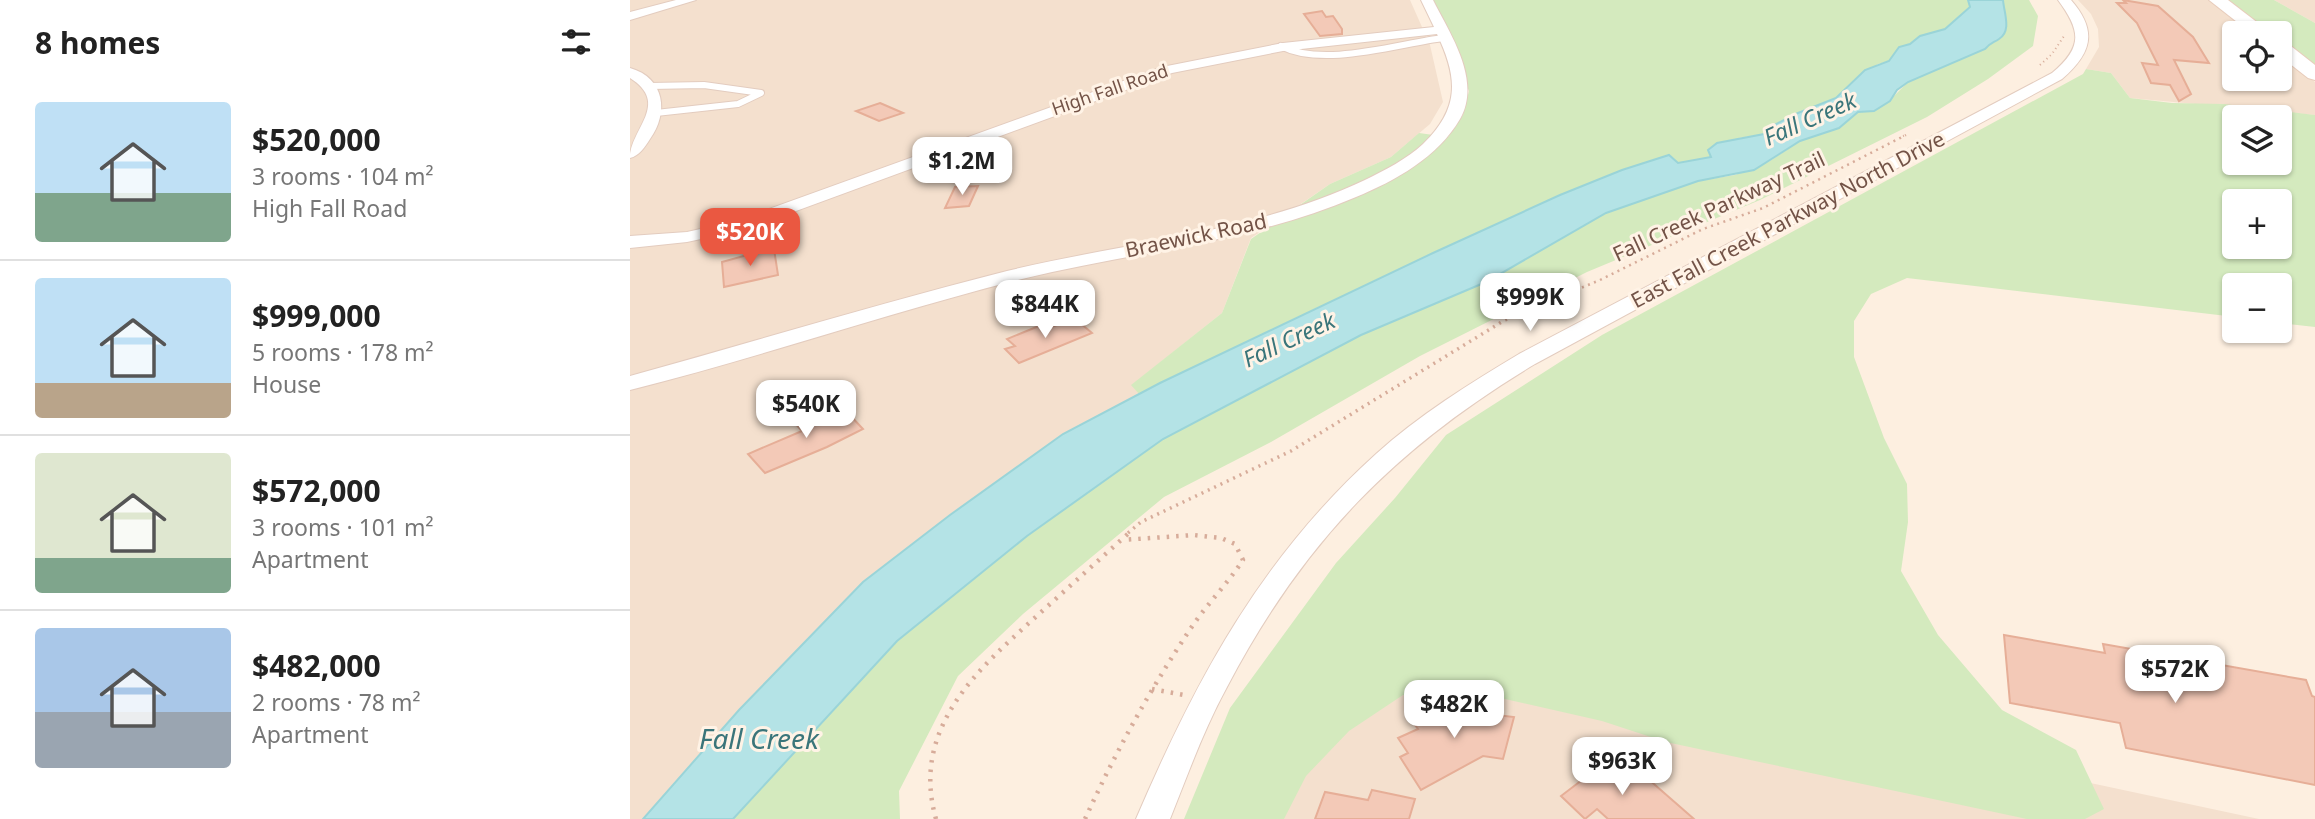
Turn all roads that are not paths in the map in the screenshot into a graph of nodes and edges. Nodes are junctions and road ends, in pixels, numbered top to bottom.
1 (691, 0) edge
2 (1427, 0) edge
3 (2064, 0) edge
4 (2217, 0) edge
5 (630, 16) edge
6 (2246, 21) edge
7 (1442, 34) junction
8 (2292, 56) edge
9 (630, 72) edge
10 (2315, 74) edge
11 (650, 86) junction
12 (656, 113) junction
13 (630, 153) edge
14 (630, 242) edge
15 (630, 383) edge
16 (1153, 819) edge

1 - 5 street
2 - 7 street, Braewick Road
3 - 16 street, East Fall Creek Parkway North Drive
4 - 6 main road
7 - 14 street, High Fall Road
7 - 15 street, Braewick Road
8 - 10 main road
9 - 11 street
11 - 12 street
11 - 12 lane
12 - 13 street

